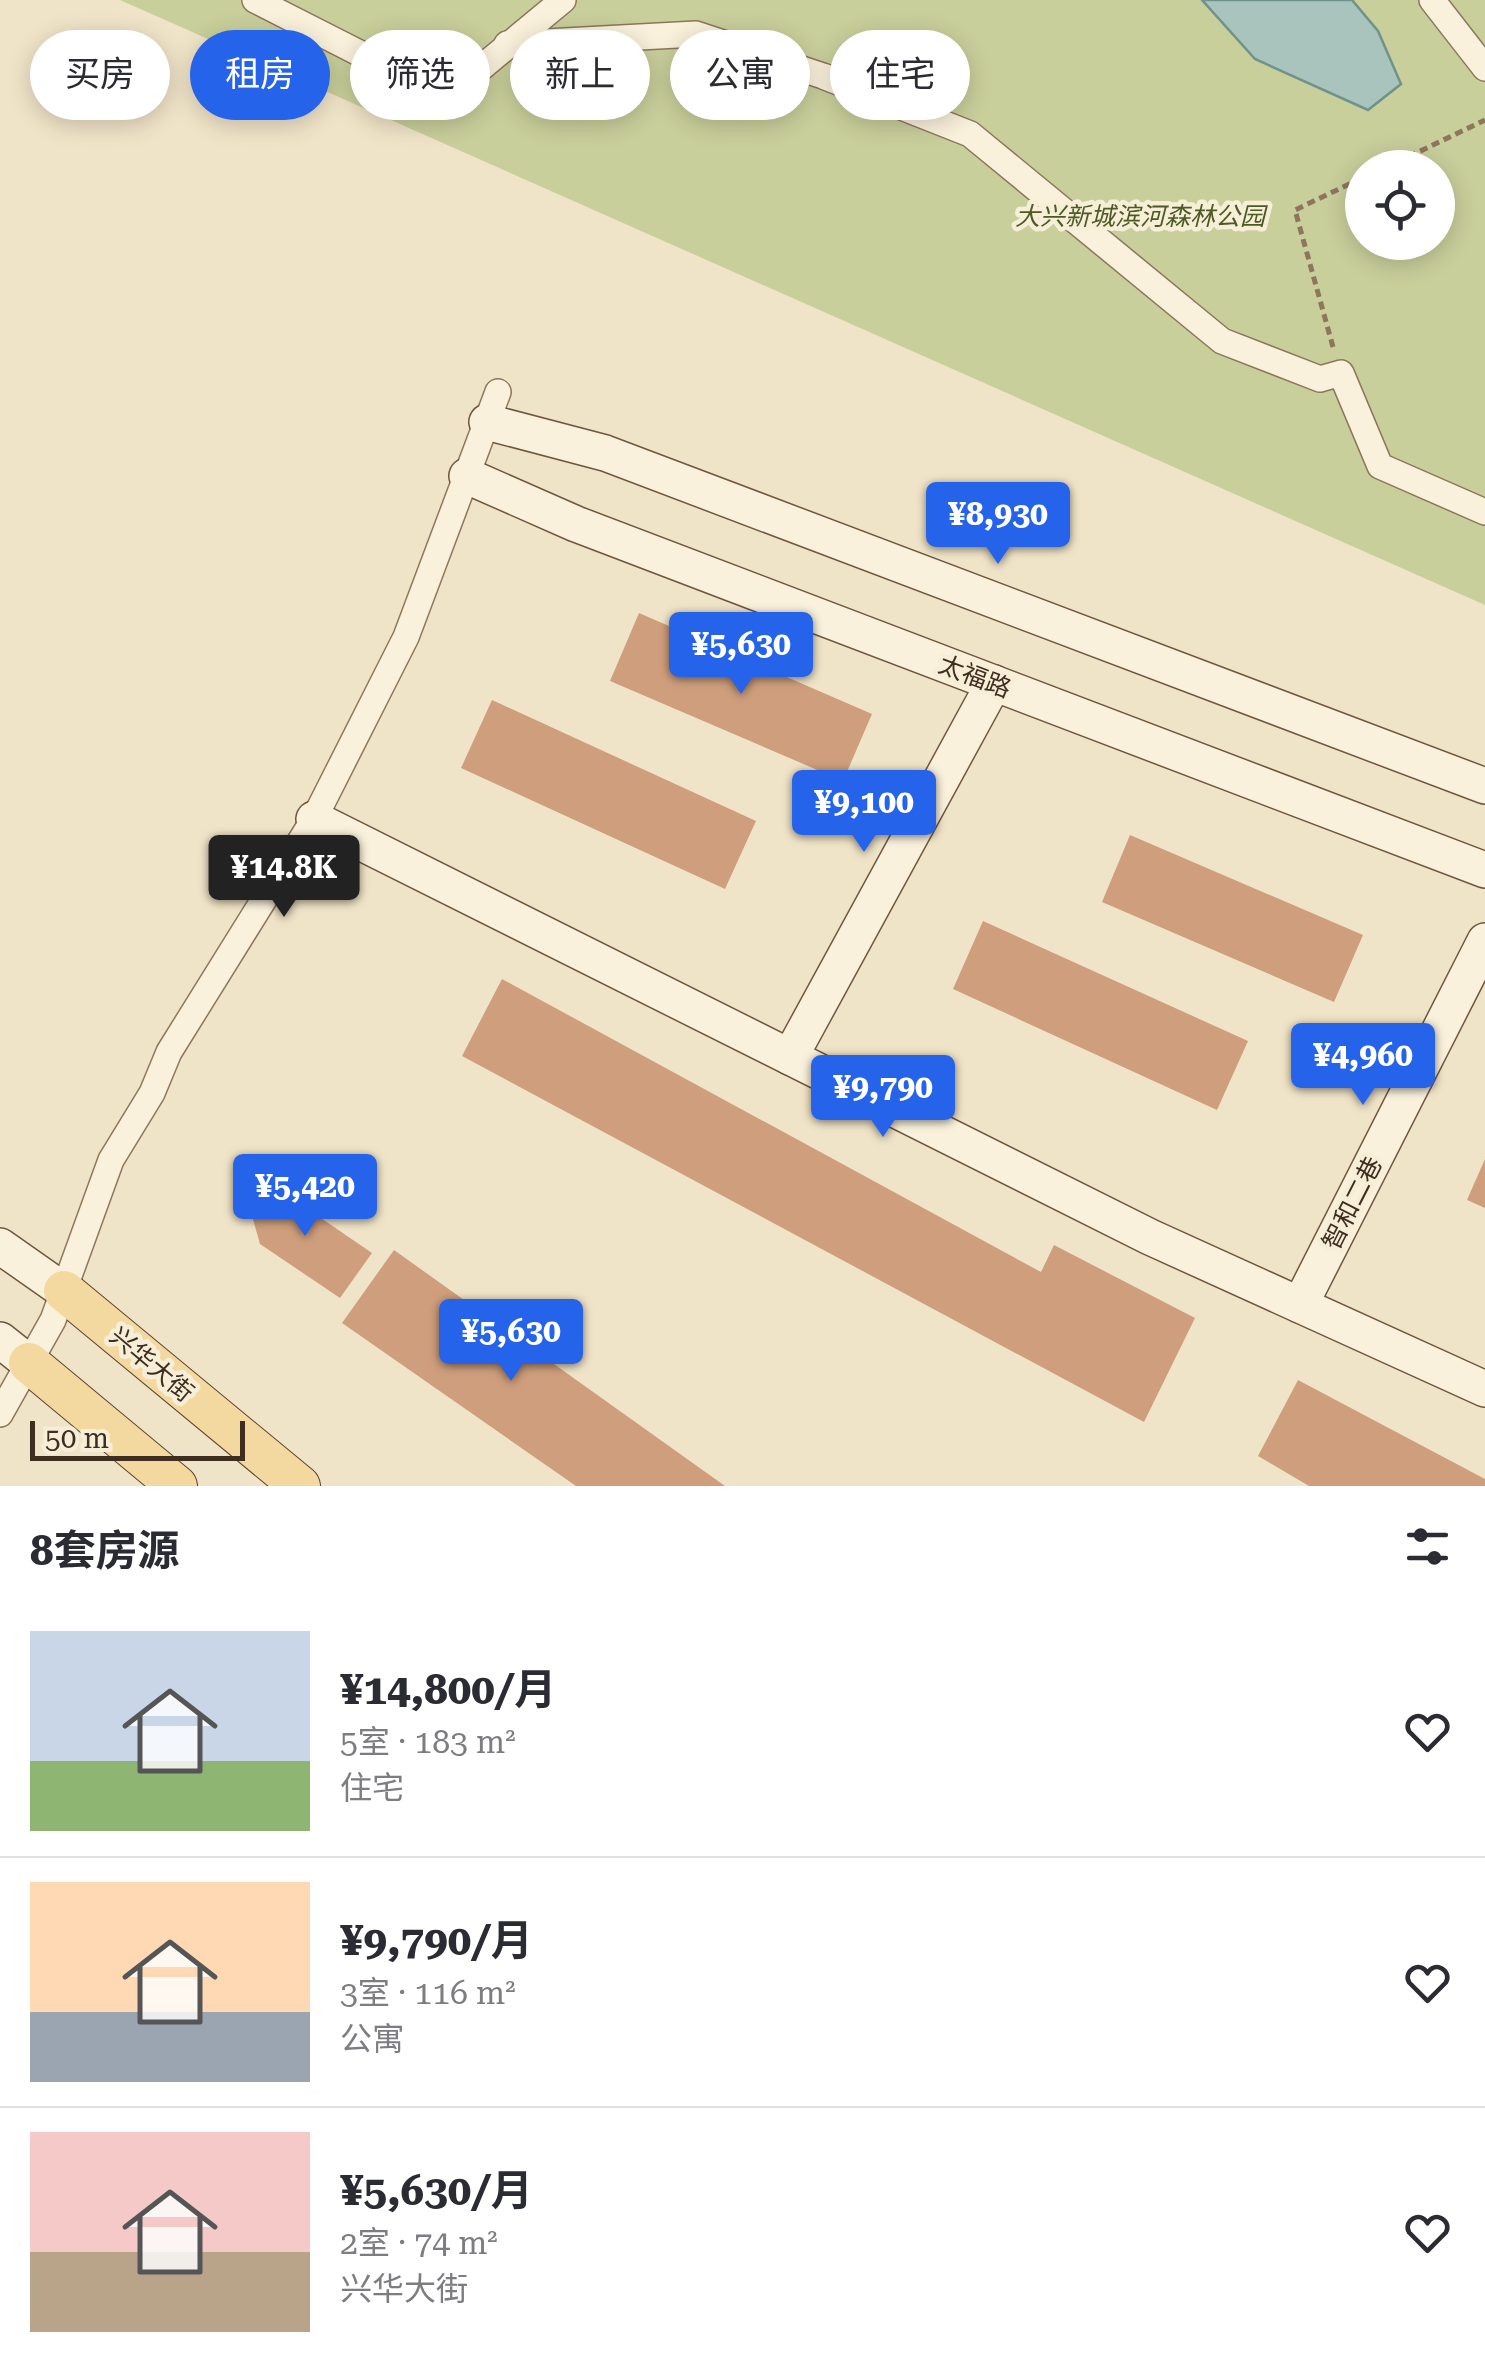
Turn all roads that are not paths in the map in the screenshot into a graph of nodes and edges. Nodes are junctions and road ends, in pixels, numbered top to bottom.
1 (255, 0) edge
2 (562, 0) edge
3 (1432, 0) edge
4 (507, 44) junction
5 (1485, 68) edge
6 (492, 407) joint
7 (467, 476) junction
8 (1485, 512) edge
9 (994, 683) junction
10 (1485, 786) edge
11 (314, 819) junction
12 (1485, 870) edge
13 (1485, 941) edge
14 (790, 1057) junction
15 (0, 1246) edge
16 (64, 1291) junction
17 (1300, 1305) junction
18 (14, 1351) edge
19 (1485, 1389) edge
20 (0, 1414) edge
21 (177, 1486) edge
22 (300, 1486) edge

1 - 4 street
2 - 4 street
3 - 5 street
4 - 8 street
6 - 7 street
6 - 10 main road
7 - 9 main road, 太福路
7 - 11 street
9 - 12 main road, 太福路
9 - 14 main road
11 - 14 main road
11 - 16 street
13 - 17 main road, 智和二巷
14 - 17 main road
15 - 16 main road, 兴华大街
16 - 18 street
16 - 22 main road, 兴华大街
17 - 19 main road
18 - 20 street
18 - 21 main road

